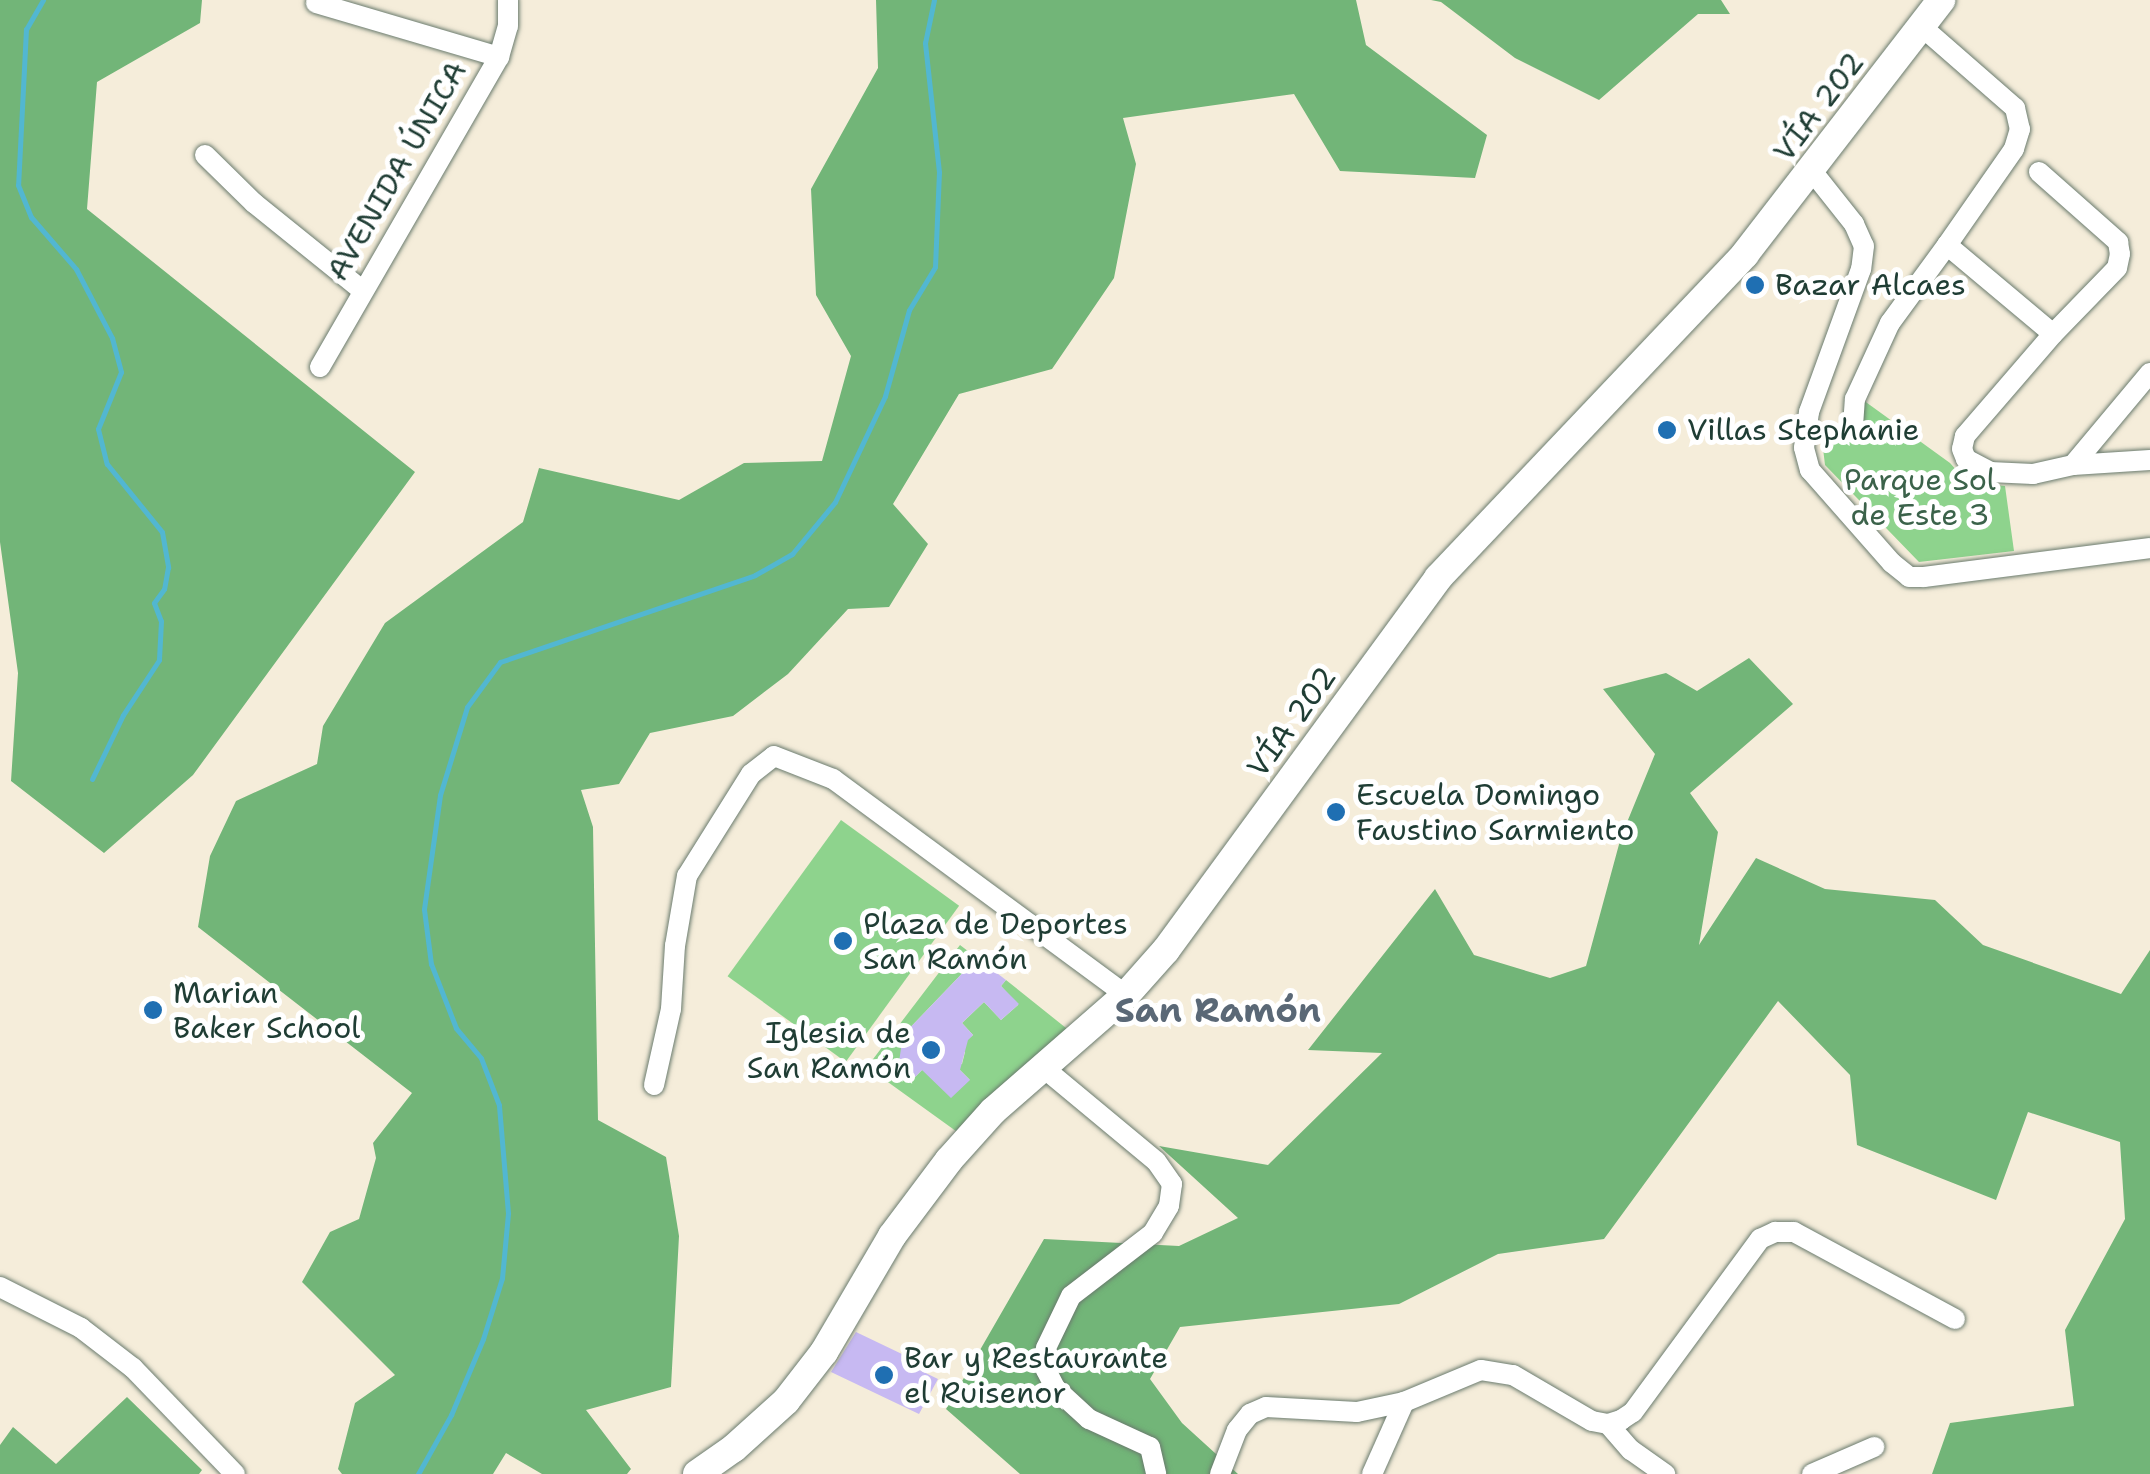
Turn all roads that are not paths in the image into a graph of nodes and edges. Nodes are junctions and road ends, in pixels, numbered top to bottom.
1 (508, 0) edge
2 (1941, 0) edge
3 (316, 4) dead end
4 (1922, 26) junction
5 (499, 57) junction
6 (204, 155) dead end
7 (1812, 172) junction
8 (2039, 172) dead end
9 (1947, 246) junction
10 (362, 290) junction
11 (2053, 334) junction
12 (320, 367) dead end
13 (2150, 373) edge
14 (1852, 426) dead end
15 (2150, 460) edge
16 (2073, 465) junction
17 (2150, 548) edge
18 (1126, 995) junction
19 (1046, 1069) junction
20 (654, 1085) dead end
21 (0, 1288) edge
22 (1956, 1318) dead end
23 (1404, 1402) junction
24 (1608, 1424) junction
25 (1874, 1447) dead end
26 (234, 1474) edge
27 (697, 1474) edge
28 (1156, 1474) edge
29 (1220, 1474) edge
30 (1372, 1474) edge
31 (1665, 1474) edge
32 (1812, 1474) edge

1 - 5 street, AVENIDA ÚNICA
2 - 4 main road, VÍA 202
3 - 5 street
4 - 7 main road, VÍA 202
4 - 9 street
5 - 10 street, AVENIDA ÚNICA
6 - 10 street
7 - 17 street
7 - 18 main road, VÍA 202
8 - 11 street
9 - 11 street
9 - 14 street
10 - 12 street, AVENIDA ÚNICA
11 - 16 street
13 - 16 street
15 - 16 street
18 - 19 main road, VÍA 202
18 - 20 street
19 - 27 main road, VÍA 202
19 - 28 street
21 - 26 street
22 - 24 street
23 - 24 street
23 - 29 street
23 - 30 street
24 - 31 street
25 - 32 street

